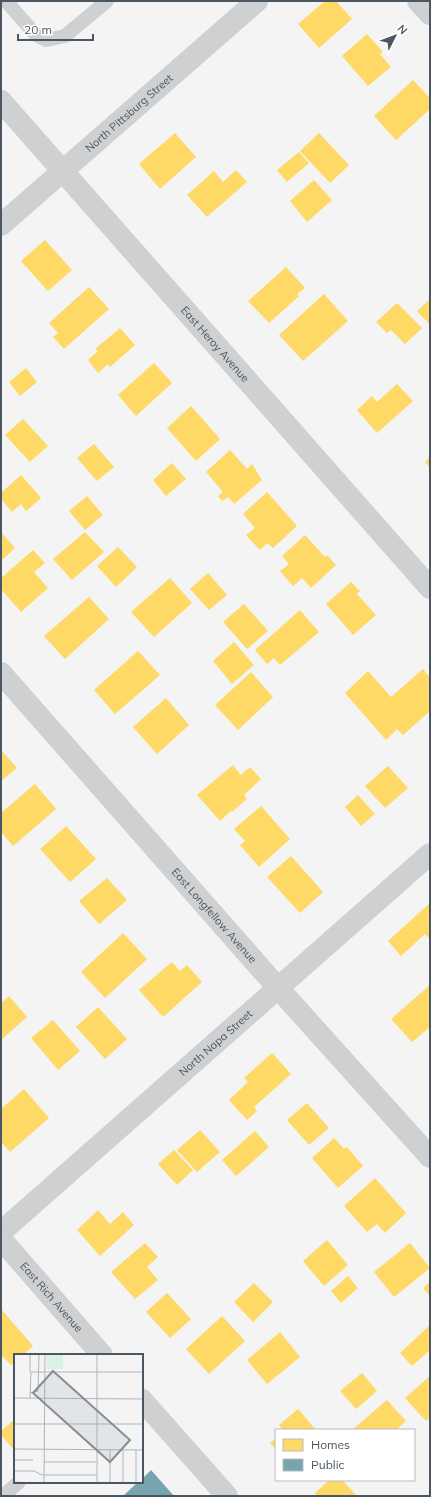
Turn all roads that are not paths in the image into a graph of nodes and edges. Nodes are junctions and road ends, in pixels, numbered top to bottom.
1 (6, 1) edge
2 (107, 1) edge
3 (257, 1) edge
4 (418, 1) edge
5 (430, 14) edge
6 (1, 101) edge
7 (64, 170) junction
8 (1, 225) edge
9 (430, 588) edge
10 (1, 673) edge
11 (430, 854) edge
12 (278, 988) junction
13 (430, 1157) edge
14 (1, 1232) edge
15 (1, 1239) edge
16 (101, 1354) edge
17 (143, 1401) edge
18 (17, 1483) edge
19 (3, 1496) edge
20 (226, 1496) edge

1 - 2 lane
3 - 7 street, North Pittsburg Street
4 - 5 street
6 - 7 street, East Heroy Avenue
7 - 8 street, North Pittsburg Street
7 - 9 street, East Heroy Avenue
10 - 12 street, East Longfellow Avenue
11 - 12 street, North Napa Street
12 - 13 street, East Longfellow Avenue
12 - 14 street, North Napa Street
15 - 16 street, East Rich Avenue
17 - 20 street
18 - 19 lane

